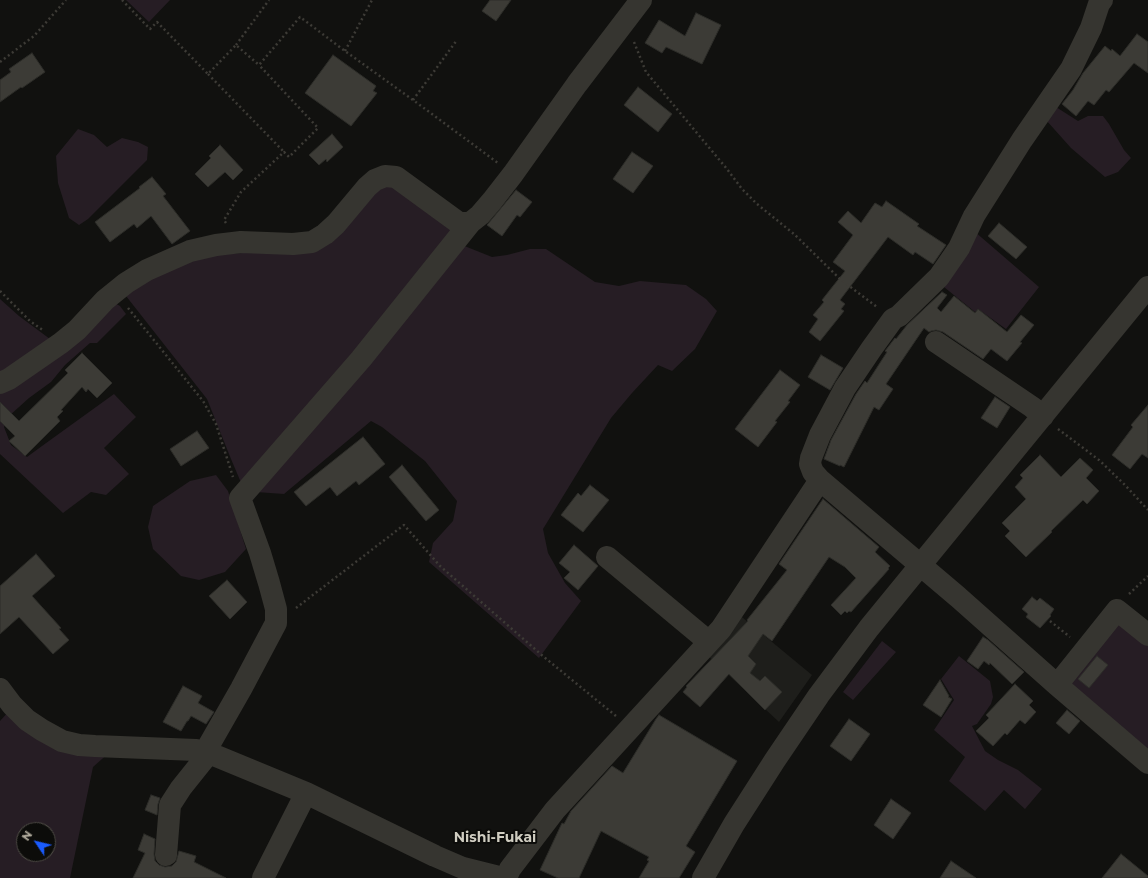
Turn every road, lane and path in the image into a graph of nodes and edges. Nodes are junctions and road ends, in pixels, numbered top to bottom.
1 (66, 0) edge
2 (122, 0) edge
3 (269, 0) edge
4 (372, 0) edge
5 (1095, 1) edge
6 (635, 6) edge
7 (457, 40) dead end
8 (236, 45) junction
9 (345, 52) junction
10 (0, 62) edge
11 (259, 65) junction
12 (208, 74) junction
13 (413, 100) junction
14 (284, 152) junction
15 (513, 174) junction
16 (470, 223) junction
17 (241, 242) junction
18 (1148, 287) edge
19 (0, 291) edge
20 (116, 292) junction
21 (893, 319) junction
22 (62, 342) junction
23 (936, 342) dead end
24 (0, 383) edge
25 (1048, 420) junction
26 (820, 480) junction
27 (240, 498) junction
28 (1148, 510) edge
29 (607, 557) dead end
30 (921, 565) junction
31 (1148, 576) edge
32 (1117, 610) junction
33 (1050, 621) dead end
34 (276, 623) junction
35 (1148, 635) edge
36 (709, 642) junction
37 (1086, 650) junction
38 (1057, 685) junction
39 (0, 689) edge
40 (630, 727) junction
41 (207, 753) junction
42 (1148, 763) edge
43 (306, 793) junction
44 (166, 855) dead end
45 (263, 878) edge
46 (503, 878) edge
47 (506, 878) edge
48 (703, 878) edge

1 - 10 path
2 - 12 path
3 - 8 path
4 - 9 path
5 - 21 street
6 - 15 street
6 - 21 path
7 - 13 path
8 - 11 path
8 - 12 path
9 - 11 path
9 - 13 path
11 - 14 path
12 - 14 path
13 - 15 path
14 - 17 path
15 - 16 street
16 - 17 street
16 - 27 street
17 - 20 street
18 - 25 street
19 - 22 path
20 - 22 street
20 - 27 path
21 - 26 street
22 - 24 street
23 - 25 street
25 - 28 path
25 - 30 street
26 - 30 street
26 - 36 street
27 - 34 street
29 - 36 street
30 - 38 street
30 - 48 street
31 - 32 path
32 - 35 street
32 - 37 street
33 - 37 path
34 - 40 path
34 - 41 street
36 - 40 street
37 - 38 street
38 - 42 street
39 - 41 street
40 - 47 street
41 - 43 street
41 - 44 street
43 - 45 street
43 - 46 street

